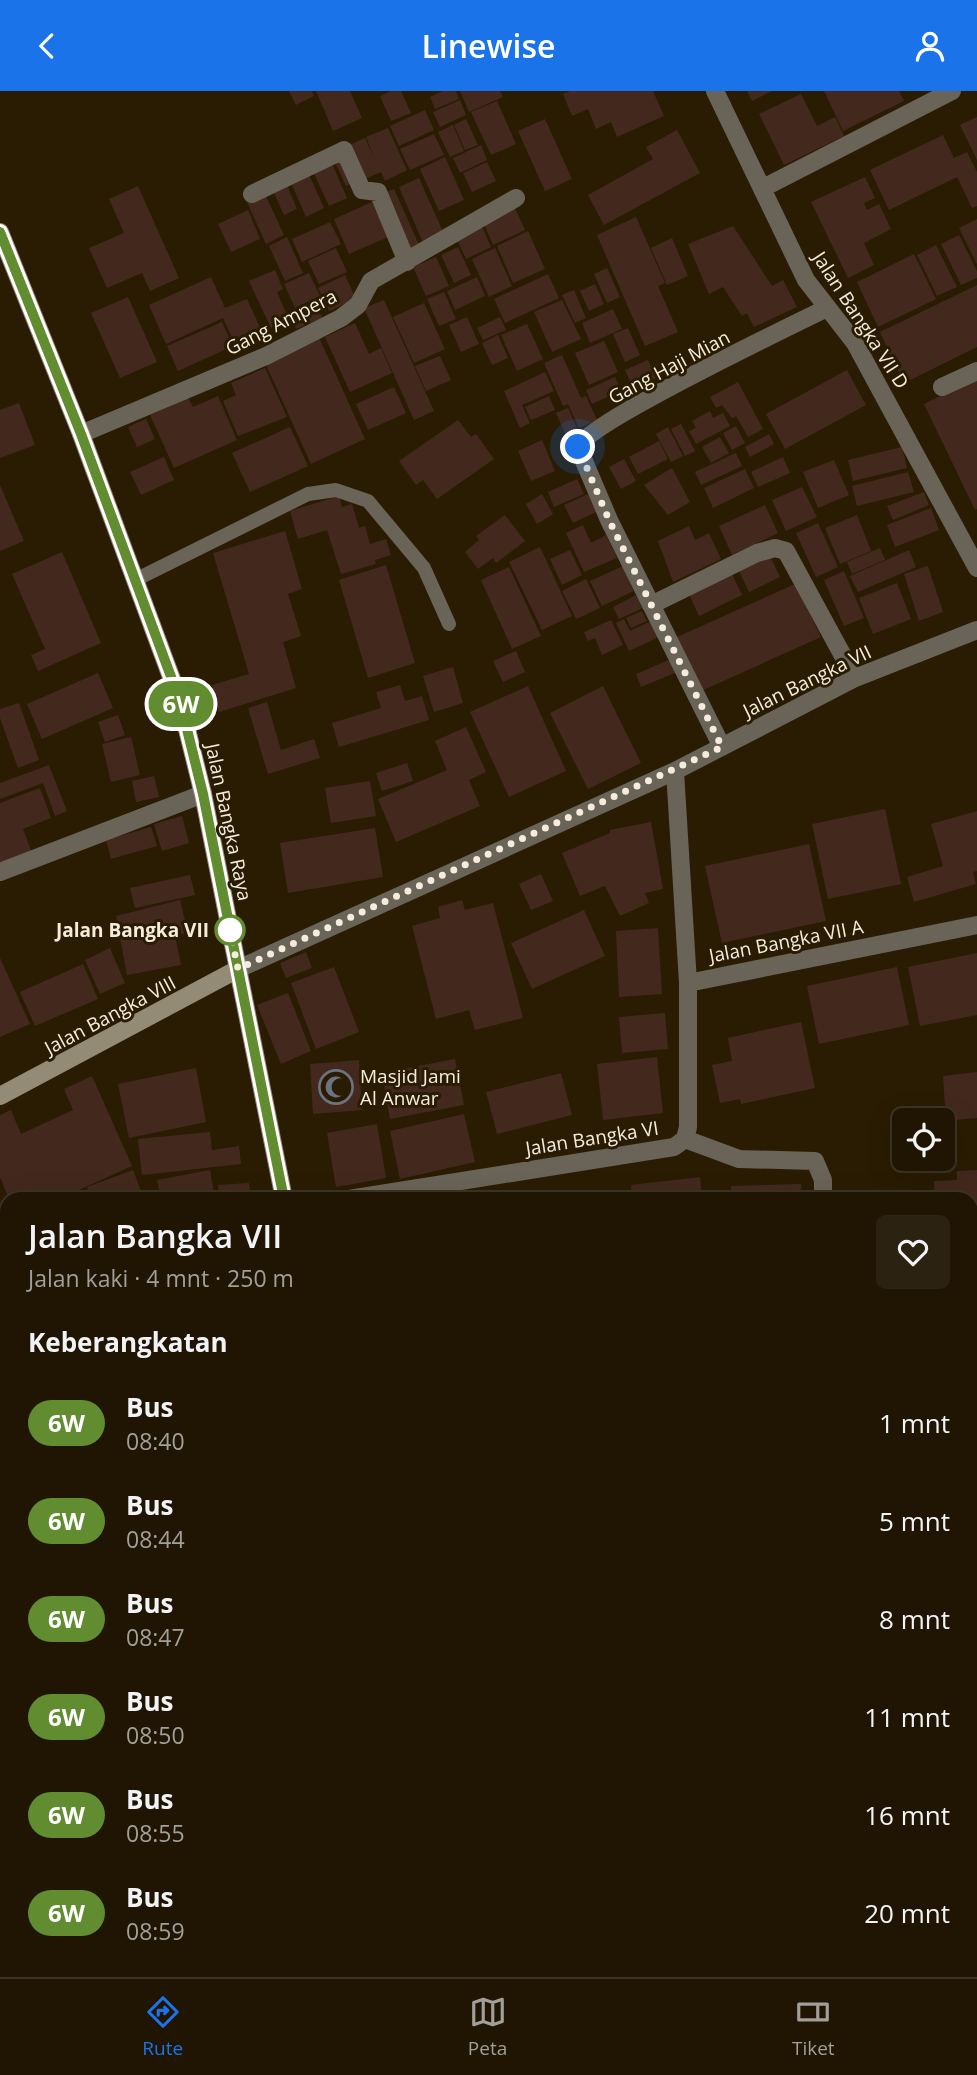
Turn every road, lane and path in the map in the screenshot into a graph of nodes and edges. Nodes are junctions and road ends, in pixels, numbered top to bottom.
1 (715, 91) edge
2 (952, 91) edge
3 (928, 97) edge
4 (763, 188) junction
5 (252, 194) dead end
6 (516, 198) dead end
7 (0, 232) edge
8 (407, 262) junction
9 (827, 308) junction
10 (977, 371) edge
11 (943, 387) dead end
12 (81, 434) junction
13 (977, 568) edge
14 (136, 579) junction
15 (651, 605) junction
16 (449, 624) dead end
17 (977, 630) edge
18 (855, 678) junction
19 (722, 747) junction
20 (675, 771) junction
21 (203, 794) junction
22 (0, 872) edge
23 (977, 925) edge
24 (238, 969) junction
25 (688, 983) junction
26 (0, 1096) edge
27 (685, 1139) junction
28 (283, 1192) edge
29 (393, 1192) edge
30 (823, 1192) edge

1 - 4 street, Jalan Bangka VII D
2 - 3 street
3 - 4 street
4 - 9 street, Jalan Bangka VII D
5 - 8 street
6 - 8 street, Gang Ampera
7 - 12 street, Jalan Bangka Raya
8 - 12 street, Gang Ampera
9 - 13 street, Jalan Bangka VII D
9 - 15 street, Gang Haji Mian
10 - 11 street
12 - 14 street, Jalan Bangka Raya
14 - 16 lane
14 - 21 street, Jalan Bangka Raya
15 - 18 street
15 - 19 street, Gang Haji Mian
17 - 18 street, Jalan Bangka VII
18 - 19 street, Jalan Bangka VII
19 - 20 street, Jalan Bangka VII
20 - 24 street, Jalan Bangka VII
20 - 25 street, Jalan Bangka VII A
21 - 22 street
21 - 24 street, Jalan Bangka Raya
23 - 25 street, Jalan Bangka VII A
24 - 26 street, Jalan Bangka VIII
24 - 28 street, Jalan Bangka Raya
25 - 27 street, Jalan Bangka VI
27 - 29 street, Jalan Bangka VI
27 - 30 street

